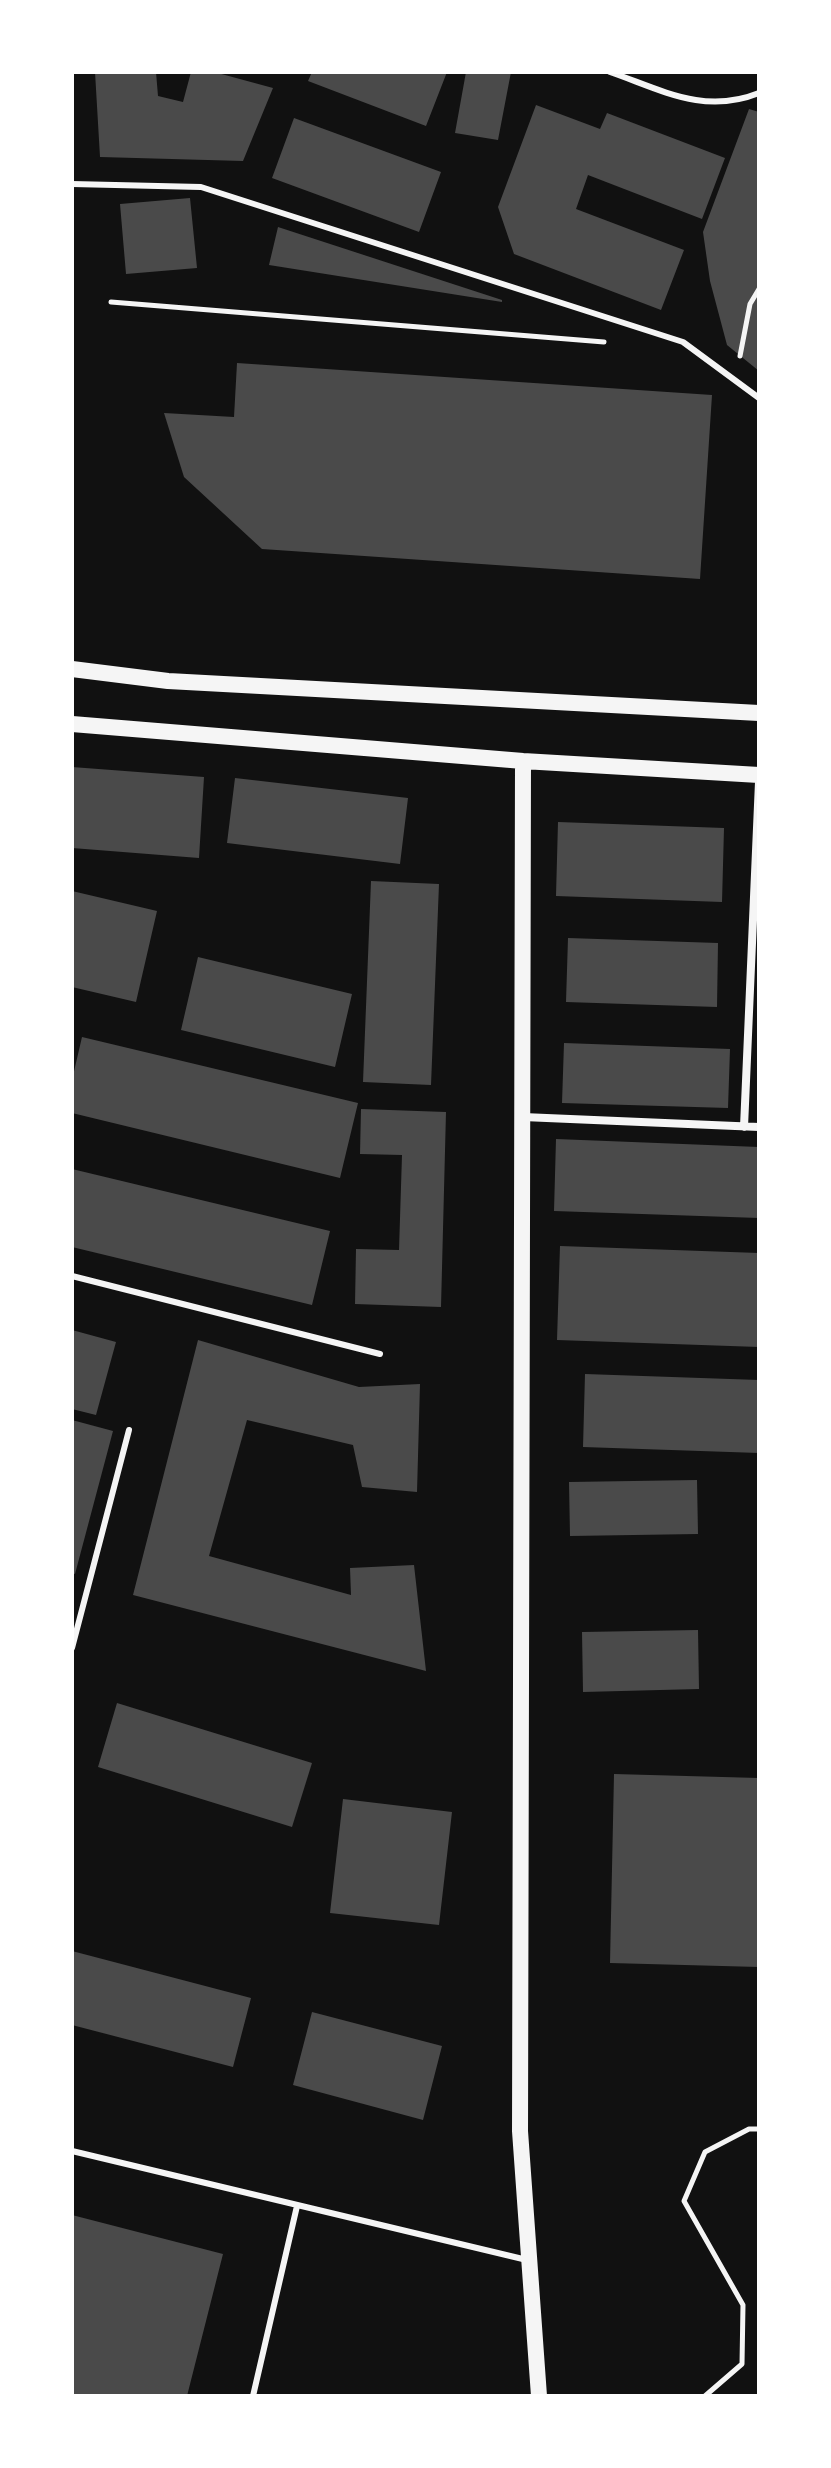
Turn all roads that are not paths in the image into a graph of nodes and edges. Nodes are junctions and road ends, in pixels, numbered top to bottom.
1 (610, 72) edge
2 (759, 93) edge
3 (72, 184) edge
4 (759, 398) edge
5 (72, 669) edge
6 (759, 713) edge
7 (72, 724) edge
8 (523, 761) junction
9 (759, 775) edge
10 (759, 782) edge
11 (522, 1117) junction
12 (744, 1127) junction
13 (759, 1127) edge
14 (72, 1276) edge
15 (380, 1354) dead end
16 (129, 1430) dead end
17 (72, 1648) edge
18 (72, 2151) edge
19 (297, 2206) junction
20 (527, 2260) junction
21 (253, 2396) edge
22 (539, 2396) edge

1 - 2 lane
3 - 4 lane
5 - 6 main road
7 - 8 main road
8 - 9 main road
8 - 11 main road
10 - 12 street
11 - 12 street
11 - 20 main road
12 - 13 street
14 - 15 lane
16 - 17 lane
18 - 19 lane
19 - 20 lane
19 - 21 lane
20 - 22 main road

